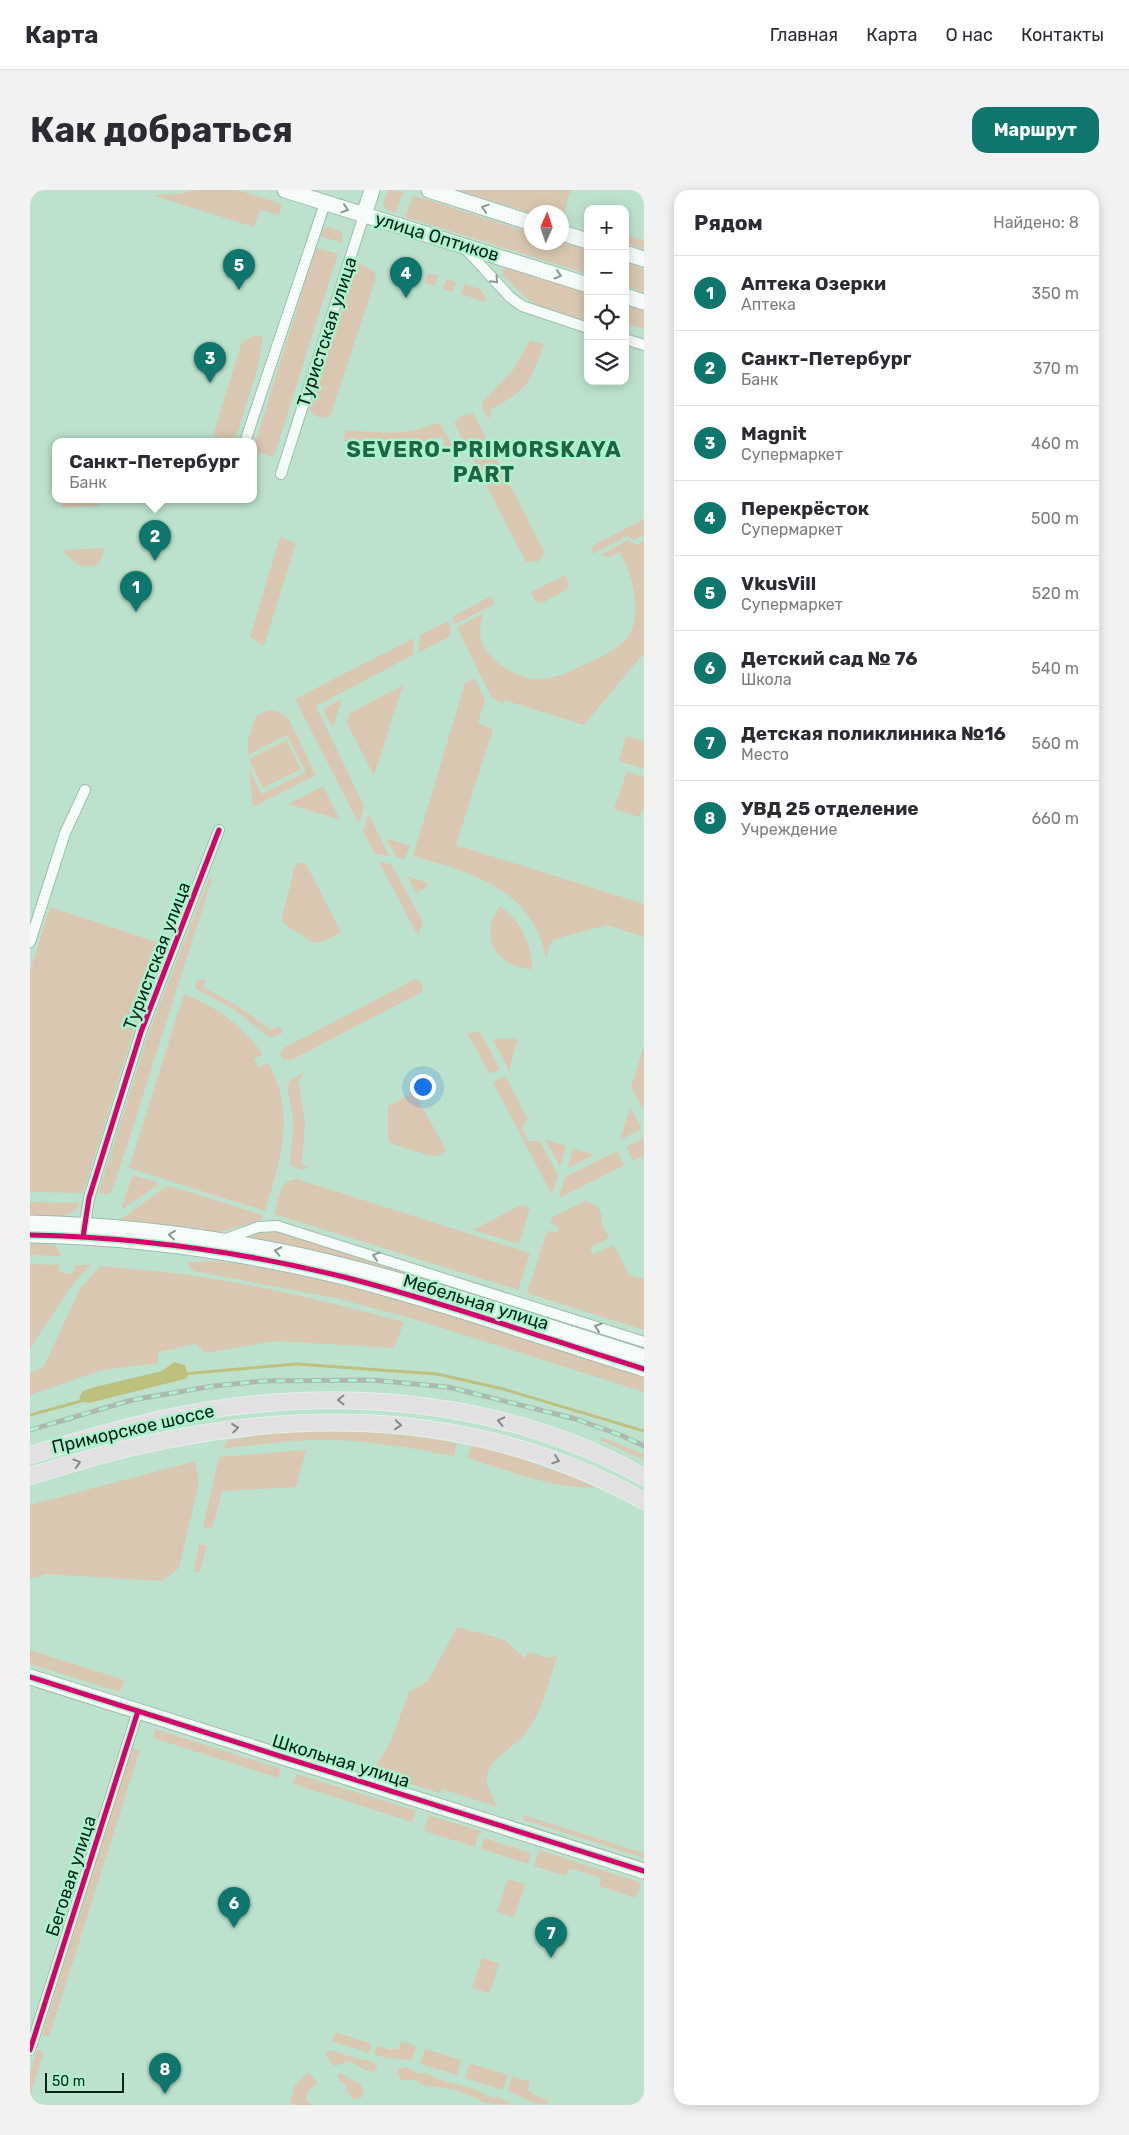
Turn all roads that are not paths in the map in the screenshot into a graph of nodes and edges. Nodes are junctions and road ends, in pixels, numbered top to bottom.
1 (286, 190) edge
2 (372, 190) edge
3 (429, 190) edge
4 (327, 196) edge
5 (364, 215) junction
6 (524, 220) edge
7 (569, 235) edge
8 (584, 240) edge
9 (461, 245) junction
10 (629, 254) edge
11 (644, 259) edge
12 (584, 283) edge
13 (629, 297) edge
14 (644, 302) edge
15 (584, 327) edge
16 (629, 341) edge
17 (644, 345) edge
18 (247, 438) edge
19 (282, 474) dead end
20 (85, 790) dead end
21 (219, 830) dead end
22 (30, 942) edge
23 (30, 1223) edge
24 (84, 1231) junction
25 (30, 1235) edge
26 (221, 1241) junction
27 (644, 1342) edge
28 (644, 1357) edge
29 (644, 1369) edge
30 (30, 1455) edge
31 (30, 1476) edge
32 (644, 1477) edge
33 (644, 1501) edge
34 (30, 1677) edge
35 (138, 1712) junction
36 (644, 1871) edge
37 (30, 2050) edge

1 - 4 street, улица Оптиков
2 - 5 street, Туристская улица
6 -> 3 street
4 -> 5 street, улица Оптиков
4 - 18 street
5 - 9 street, улица Оптиков
5 - 19 street, Туристская улица
7 - 8 street
9 -> 12 street, улица Оптиков
9 -> 15 street
10 - 11 street
13 - 14 street
16 - 17 street
20 - 22 street
21 - 24 street, Туристская улица
23 - 24 street, Мебельная улица
24 - 25 street, Мебельная улица
26 -> 24 street, Мебельная улица
24 - 29 street, Мебельная улица
27 -> 26 street
28 -> 26 street, Мебельная улица
32 -> 30 main road, Приморское шоссе
31 -> 33 main road, Приморское шоссе
34 - 35 street, Школьная улица
35 - 36 street, Школьная улица
35 - 37 street, Беговая улица

